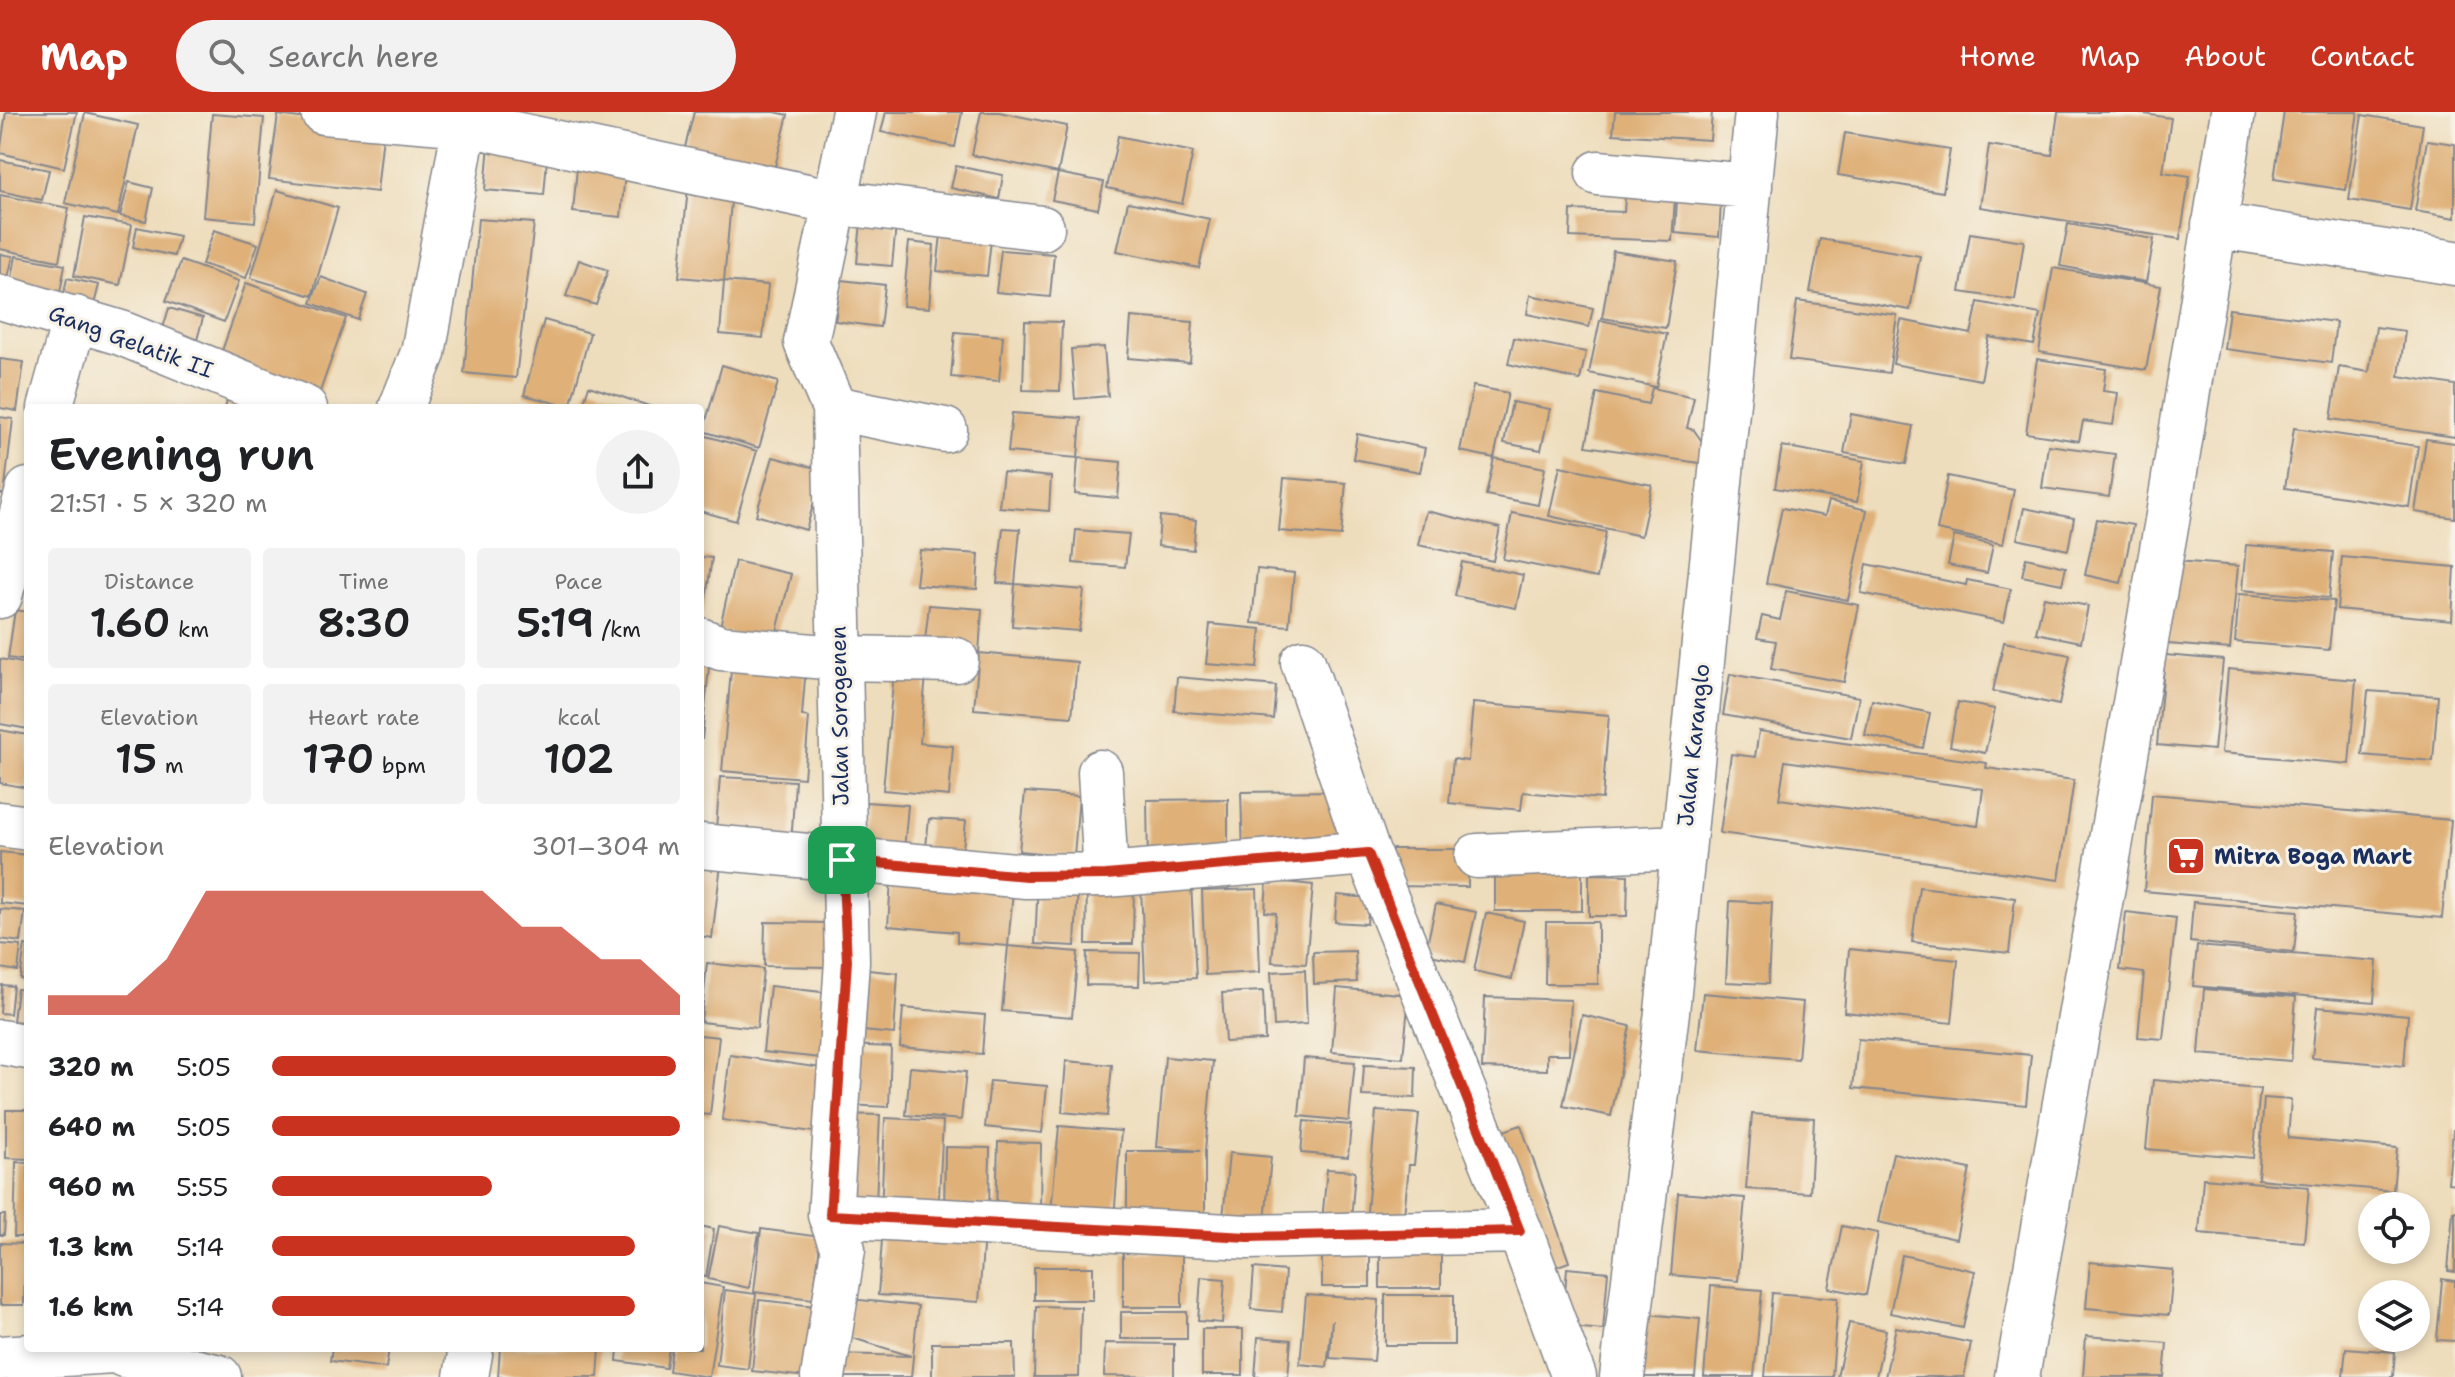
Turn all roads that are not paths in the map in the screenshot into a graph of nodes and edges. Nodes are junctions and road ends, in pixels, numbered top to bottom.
1 (323, 112) edge
2 (854, 112) edge
3 (1757, 112) edge
4 (2233, 112) edge
5 (467, 118) edge
6 (1598, 173) dead end
7 (1750, 186) junction
8 (835, 202) junction
9 (2214, 225) junction
10 (1042, 228) dead end
11 (2455, 263) edge
12 (0, 297) edge
13 (75, 318) junction
14 (51, 404) edge
15 (295, 404) edge
16 (403, 404) edge
17 (834, 408) junction
18 (945, 430) dead end
19 (24, 509) edge
20 (8, 587) edge
21 (704, 642) edge
22 (837, 658) junction
23 (956, 660) dead end
24 (1303, 662) dead end
25 (1100, 772) dead end
26 (0, 824) edge
27 (24, 827) edge
28 (704, 846) edge
29 (1682, 847) junction
30 (1368, 853) junction
31 (1477, 856) dead end
32 (842, 860) junction
33 (1106, 875) junction
34 (0, 1042) edge
35 (24, 1046) edge
36 (830, 1215) junction
37 (1520, 1231) junction
38 (84, 1352) edge
39 (120, 1352) edge
40 (470, 1352) edge
41 (0, 1358) edge
42 (219, 1377) edge
43 (466, 1377) edge
44 (823, 1377) edge
45 (1574, 1377) edge
46 (1622, 1377) edge
47 (2017, 1377) edge

1 - 5 street
2 - 8 street, Jalan Sorogenen
3 - 7 street, Jalan Karanglo
4 - 9 street
5 - 8 street
5 - 16 street
6 - 7 street
7 - 29 street, Jalan Karanglo
8 - 10 street
8 - 17 street, Jalan Sorogenen
9 - 11 street
9 - 47 street
12 - 13 street, Gang Gelatik II
13 - 14 street
13 - 15 street, Gang Gelatik II
17 - 18 street
17 - 22 street, Jalan Sorogenen
19 - 20 street
21 - 22 street
22 - 23 street
22 - 32 street, Jalan Sorogenen
24 - 30 street
25 - 33 street
26 - 27 street
28 - 32 street
29 - 31 street
29 - 46 street, Jalan Karanglo
30 - 33 street
30 - 37 street
32 - 33 street
32 - 36 street, Jalan Sorogenen
34 - 35 street
36 - 37 street
36 - 44 street, Jalan Sorogenen
37 - 45 street
38 - 41 street
39 - 42 street
40 - 43 street

